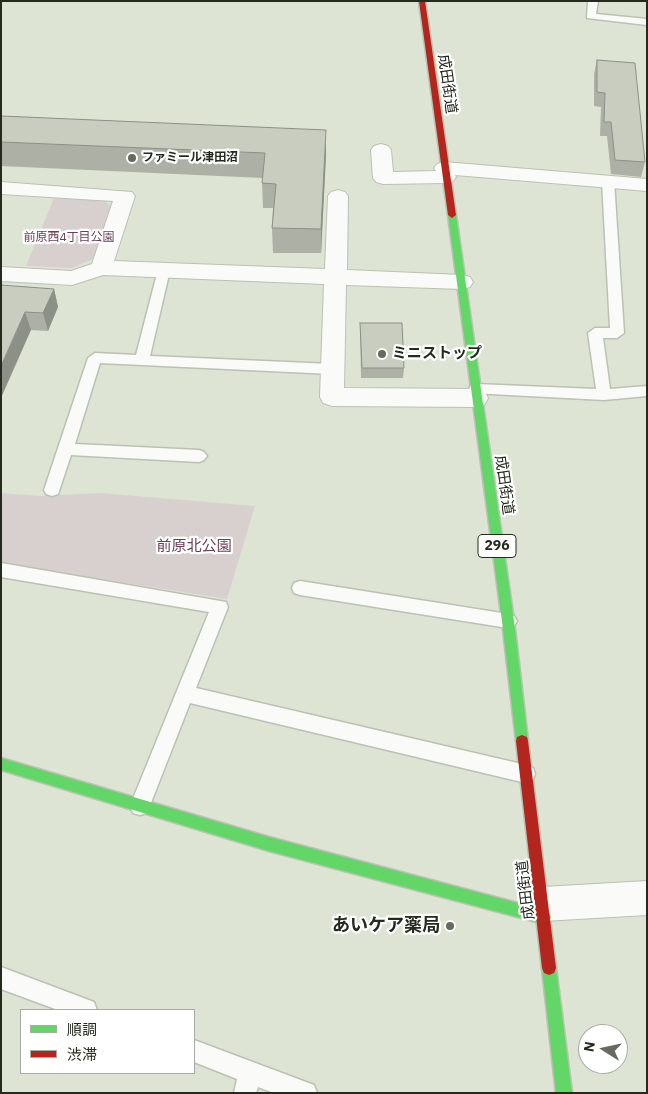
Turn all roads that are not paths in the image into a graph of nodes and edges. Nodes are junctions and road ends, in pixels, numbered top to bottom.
1 (422, 1) edge
2 (593, 1) edge
3 (647, 22) edge
4 (380, 150) dead end
5 (445, 173) junction
6 (608, 181) junction
7 (647, 185) edge
8 (1, 188) edge
9 (338, 196) dead end
10 (101, 268) junction
11 (164, 270) junction
12 (1, 274) edge
13 (337, 278) junction
14 (462, 282) junction
15 (142, 360) junction
16 (332, 369) junction
17 (647, 392) edge
18 (476, 394) junction
19 (604, 395) junction
20 (67, 449) junction
21 (198, 456) dead end
22 (52, 490) dead end
23 (1, 570) edge
24 (300, 588) dead end
25 (508, 621) junction
26 (186, 694) junction
27 (1, 764) edge
28 (526, 774) junction
29 (140, 806) junction
30 (647, 898) edge
31 (543, 910) junction
32 (1, 978) edge
33 (83, 1009) edge
34 (195, 1053) edge
35 (247, 1083) edge
36 (306, 1093) edge
37 (564, 1093) edge

1 - 5 main road, 成田街道 / 296
2 - 3 lane
4 - 5 street
5 - 6 street
5 - 14 main road, 成田街道 / 296
6 - 7 street
6 - 19 lane
8 - 10 street
9 - 13 street
10 - 11 street
10 - 12 street
11 - 13 street
11 - 15 lane
13 - 14 street
13 - 16 street
14 - 18 main road, 成田街道 / 296
15 - 16 lane
15 - 20 lane
16 - 18 street
17 - 19 lane
18 - 19 lane
18 - 25 main road, 成田街道 / 296
20 - 21 lane
20 - 22 lane
23 - 26 lane
24 - 25 lane
25 - 28 main road, 成田街道 / 296
26 - 28 lane
26 - 29 lane
27 - 29 main road
28 - 31 main road, 成田街道 / 296
29 - 31 main road
30 - 31 street
31 - 37 main road, 成田街道 / 296
32 - 33 lane
34 - 35 lane
35 - 36 lane

